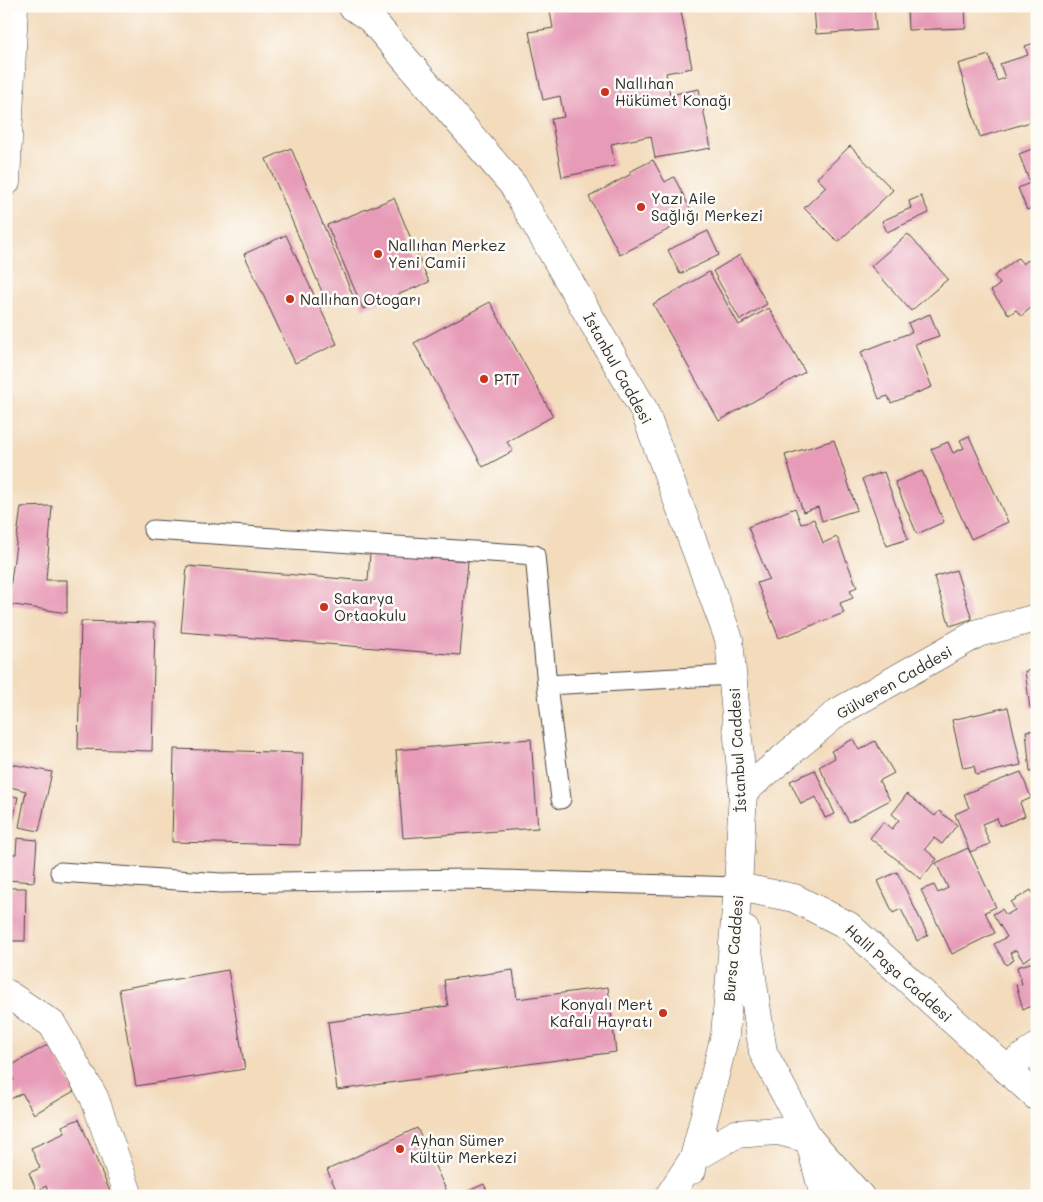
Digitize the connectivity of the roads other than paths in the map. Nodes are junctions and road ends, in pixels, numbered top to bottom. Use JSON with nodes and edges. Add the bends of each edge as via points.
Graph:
{"nodes":[{"id":1,"x":14,"y":6,"type":"edge"},
{"id":2,"x":352,"y":6,"type":"edge"},
{"id":3,"x":6,"y":182,"type":"edge"},
{"id":4,"x":153,"y":530,"type":"dead end"},
{"id":5,"x":1037,"y":618,"type":"edge"},
{"id":6,"x":732,"y":675,"type":"junction"},
{"id":7,"x":547,"y":684,"type":"junction"},
{"id":8,"x":742,"y":792,"type":"junction"},
{"id":9,"x":561,"y":799,"type":"dead end"},
{"id":10,"x":60,"y":872,"type":"dead end"},
{"id":11,"x":738,"y":887,"type":"junction"},
{"id":12,"x":6,"y":993,"type":"edge"},
{"id":13,"x":1037,"y":1047,"type":"edge"},
{"id":14,"x":1006,"y":1069,"type":"junction"},
{"id":15,"x":1037,"y":1098,"type":"edge"},
{"id":16,"x":809,"y":1140,"type":"junction"},
{"id":17,"x":694,"y":1158,"type":"junction"},
{"id":18,"x":129,"y":1196,"type":"edge"},
{"id":19,"x":669,"y":1196,"type":"edge"},
{"id":20,"x":688,"y":1196,"type":"edge"},
{"id":21,"x":824,"y":1196,"type":"edge"},
{"id":22,"x":860,"y":1196,"type":"edge"}],
"edges":[{"from":1,"to":3,"type":"street"},
{"from":2,"to":6,"type":"street","name":"İstanbul Caddesi","via":[[371,20],[513,185],[644,410],[729,639]]},
{"from":4,"to":7,"type":"lane","via":[[535,554]]},
{"from":5,"to":8,"type":"street","name":"Gülveren Caddesi","via":[[978,633],[838,712]]},
{"from":6,"to":7,"type":"lane"},
{"from":6,"to":8,"type":"street","name":"İstanbul Caddesi"},
{"from":7,"to":9,"type":"lane"},
{"from":8,"to":11,"type":"street","name":"İstanbul Caddesi"},
{"from":10,"to":11,"type":"lane","via":[[221,883],[466,880]]},
{"from":11,"to":14,"type":"street","name":"Halil Paşa Caddesi","via":[[794,898],[850,926]]},
{"from":11,"to":16,"type":"street","name":"Bursa Caddesi","via":[[763,1052]]},
{"from":11,"to":17,"type":"street","name":"Bursa Caddesi","via":[[725,1035]]},
{"from":12,"to":18,"type":"street","via":[[52,1024],[94,1097]]},
{"from":13,"to":14,"type":"street"},
{"from":14,"to":15,"type":"street","name":"Halil Paşa Caddesi"},
{"from":16,"to":17,"type":"street","via":[[778,1131],[736,1134]]},
{"from":16,"to":21,"type":"street","name":"Bursa Caddesi"},
{"from":16,"to":22,"type":"street"},
{"from":17,"to":19,"type":"street","name":"Bursa Caddesi"},
{"from":17,"to":20,"type":"street"}]}
